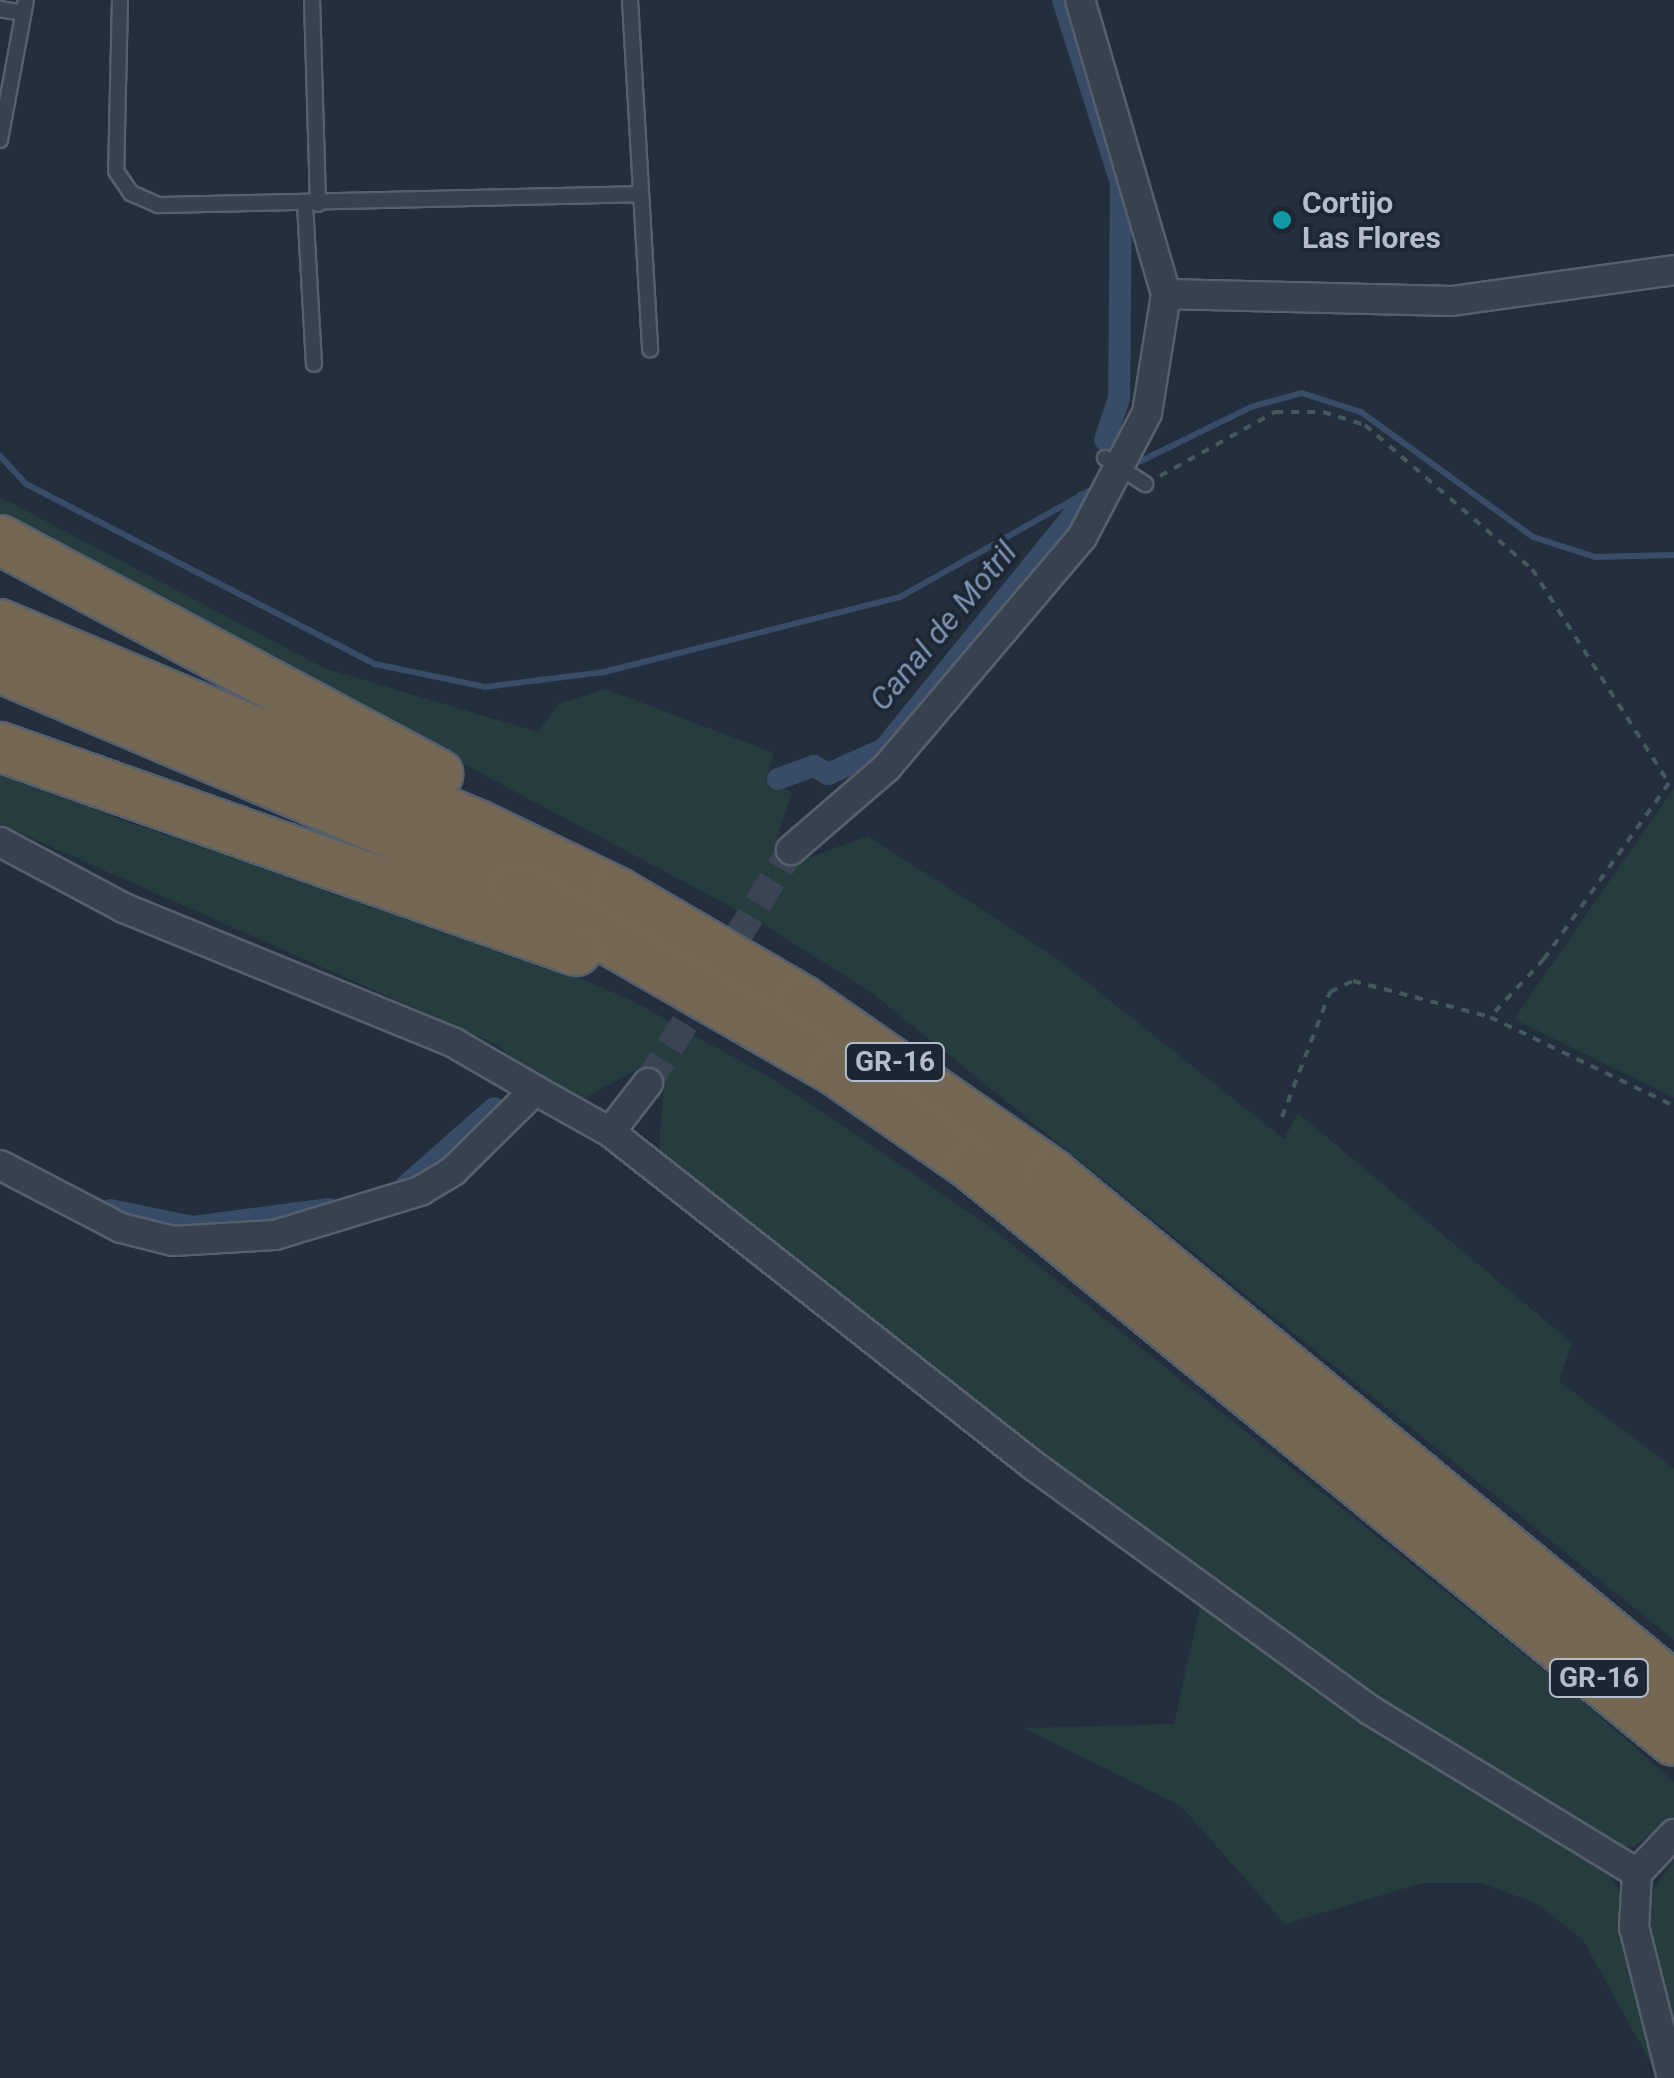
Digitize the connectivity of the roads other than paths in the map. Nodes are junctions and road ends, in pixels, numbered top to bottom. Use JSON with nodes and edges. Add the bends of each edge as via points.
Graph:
{"nodes":[{"id":1,"x":120,"y":0,"type":"edge"},
{"id":2,"x":312,"y":0,"type":"edge"},
{"id":3,"x":630,"y":0,"type":"edge"},
{"id":4,"x":1080,"y":0,"type":"edge"},
{"id":5,"x":24,"y":7,"type":"edge"},
{"id":6,"x":0,"y":9,"type":"edge"},
{"id":7,"x":0,"y":140,"type":"edge"},
{"id":8,"x":641,"y":194,"type":"junction"},
{"id":9,"x":312,"y":204,"type":"junction"},
{"id":10,"x":1674,"y":270,"type":"edge"},
{"id":11,"x":1166,"y":294,"type":"junction"},
{"id":12,"x":650,"y":349,"type":"dead end"},
{"id":13,"x":314,"y":364,"type":"dead end"},
{"id":14,"x":1113,"y":463,"type":"junction"},
{"id":15,"x":1145,"y":484,"type":"road end"},
{"id":16,"x":0,"y":540,"type":"edge"},
{"id":17,"x":0,"y":624,"type":"edge"},
{"id":18,"x":0,"y":668,"type":"edge"},
{"id":19,"x":0,"y":747,"type":"edge"},
{"id":20,"x":0,"y":842,"type":"edge"},
{"id":21,"x":792,"y":850,"type":"tunnel mouth"},
{"id":22,"x":684,"y":930,"type":"junction"},
{"id":23,"x":836,"y":1072,"type":"junction"},
{"id":24,"x":648,"y":1082,"type":"tunnel mouth"},
{"id":25,"x":535,"y":1090,"type":"junction"},
{"id":26,"x":610,"y":1132,"type":"junction"},
{"id":27,"x":0,"y":1165,"type":"edge"},
{"id":28,"x":1674,"y":1688,"type":"edge"},
{"id":29,"x":1674,"y":1741,"type":"edge"},
{"id":30,"x":1674,"y":1834,"type":"edge"},
{"id":31,"x":1637,"y":1873,"type":"junction"},
{"id":32,"x":1672,"y":2078,"type":"edge"}],
"edges":[{"from":1,"to":9,"type":"lane","via":[[112,122],[116,170],[131,194],[172,206]]},
{"from":2,"to":9,"type":"lane"},
{"from":3,"to":8,"type":"lane"},
{"from":4,"to":11,"type":"street"},
{"from":5,"to":6,"type":"lane"},
{"from":5,"to":7,"type":"lane"},
{"from":8,"to":9,"type":"lane"},
{"from":8,"to":12,"type":"lane"},
{"from":9,"to":13,"type":"lane"},
{"from":10,"to":11,"type":"street","via":[[1452,301]]},
{"from":11,"to":14,"type":"street","via":[[1163,354]]},
{"from":14,"to":15,"type":"lane"},
{"from":14,"to":21,"type":"street","via":[[1082,537],[993,645],[887,767]]},
{"from":16,"to":22,"type":"highway","via":[[631,880]]},
{"from":17,"to":22,"type":"highway","number":"GR-16","via":[[333,758]]},
{"from":18,"to":23,"type":"highway","number":"GR-16","via":[[518,888]]},
{"from":19,"to":23,"type":"highway","via":[[220,831],[520,926],[778,1055]]},
{"from":20,"to":25,"type":"street","via":[[124,908],[454,1043]]},
{"from":22,"to":28,"type":"highway","number":"GR-16","via":[[941,1092],[1052,1174]]},
{"from":23,"to":29,"type":"highway","number":"GR-16","via":[[972,1166]]},
{"from":24,"to":26,"type":"street"},
{"from":25,"to":26,"type":"street"},
{"from":25,"to":27,"type":"street","via":[[454,1172],[420,1191],[275,1235],[173,1241],[138,1232]]},
{"from":26,"to":31,"type":"street","via":[[1034,1466],[1370,1710]]},
{"from":30,"to":31,"type":"street"},
{"from":31,"to":32,"type":"street","via":[[1640,1968]]}]}
